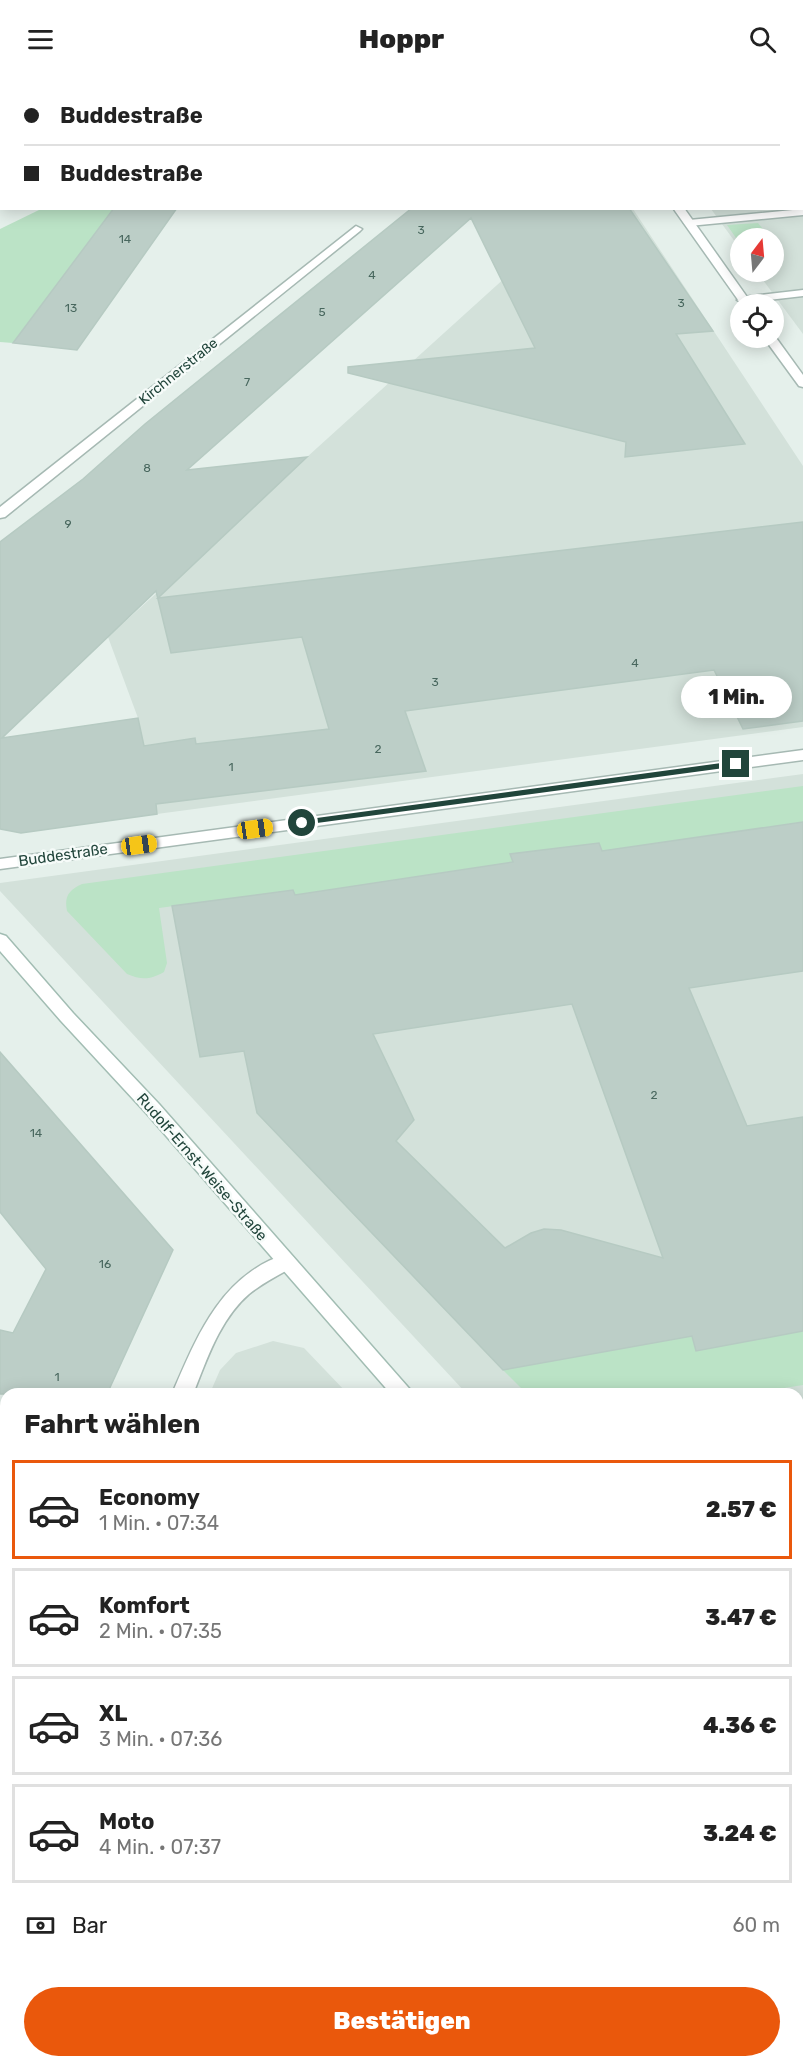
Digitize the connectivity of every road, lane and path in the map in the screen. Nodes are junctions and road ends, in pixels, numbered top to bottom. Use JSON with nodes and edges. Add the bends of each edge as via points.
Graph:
{"nodes":[{"id":1,"x":679,"y":210,"type":"edge"},
{"id":2,"x":803,"y":212,"type":"edge"},
{"id":3,"x":688,"y":223,"type":"junction"},
{"id":4,"x":357,"y":229,"type":"dead end"},
{"id":5,"x":803,"y":293,"type":"edge"},
{"id":6,"x":739,"y":294,"type":"edge"},
{"id":7,"x":784,"y":296,"type":"edge"},
{"id":8,"x":777,"y":348,"type":"edge"},
{"id":9,"x":803,"y":383,"type":"edge"},
{"id":10,"x":0,"y":514,"type":"edge"},
{"id":11,"x":803,"y":755,"type":"edge"},
{"id":12,"x":0,"y":864,"type":"edge"},
{"id":13,"x":0,"y":940,"type":"edge"},
{"id":14,"x":286,"y":1262,"type":"junction"},
{"id":15,"x":185,"y":1388,"type":"edge"},
{"id":16,"x":399,"y":1388,"type":"edge"}],
"edges":[{"from":1,"to":3,"type":"street"},
{"from":2,"to":3,"type":"street"},
{"from":3,"to":6,"type":"street"},
{"from":4,"to":10,"type":"street","name":"Kirchnerstraße"},
{"from":5,"to":7,"type":"street"},
{"from":8,"to":9,"type":"street"},
{"from":11,"to":12,"type":"street","name":"Buddestraße"},
{"from":13,"to":14,"type":"street","name":"Rudolf-Ernst-Weise-Straße"},
{"from":14,"to":15,"type":"street","via":[[252,1280],[234,1297],[207,1340]]},
{"from":14,"to":16,"type":"street","name":"Rudolf-Ernst-Weise-Straße"}]}
